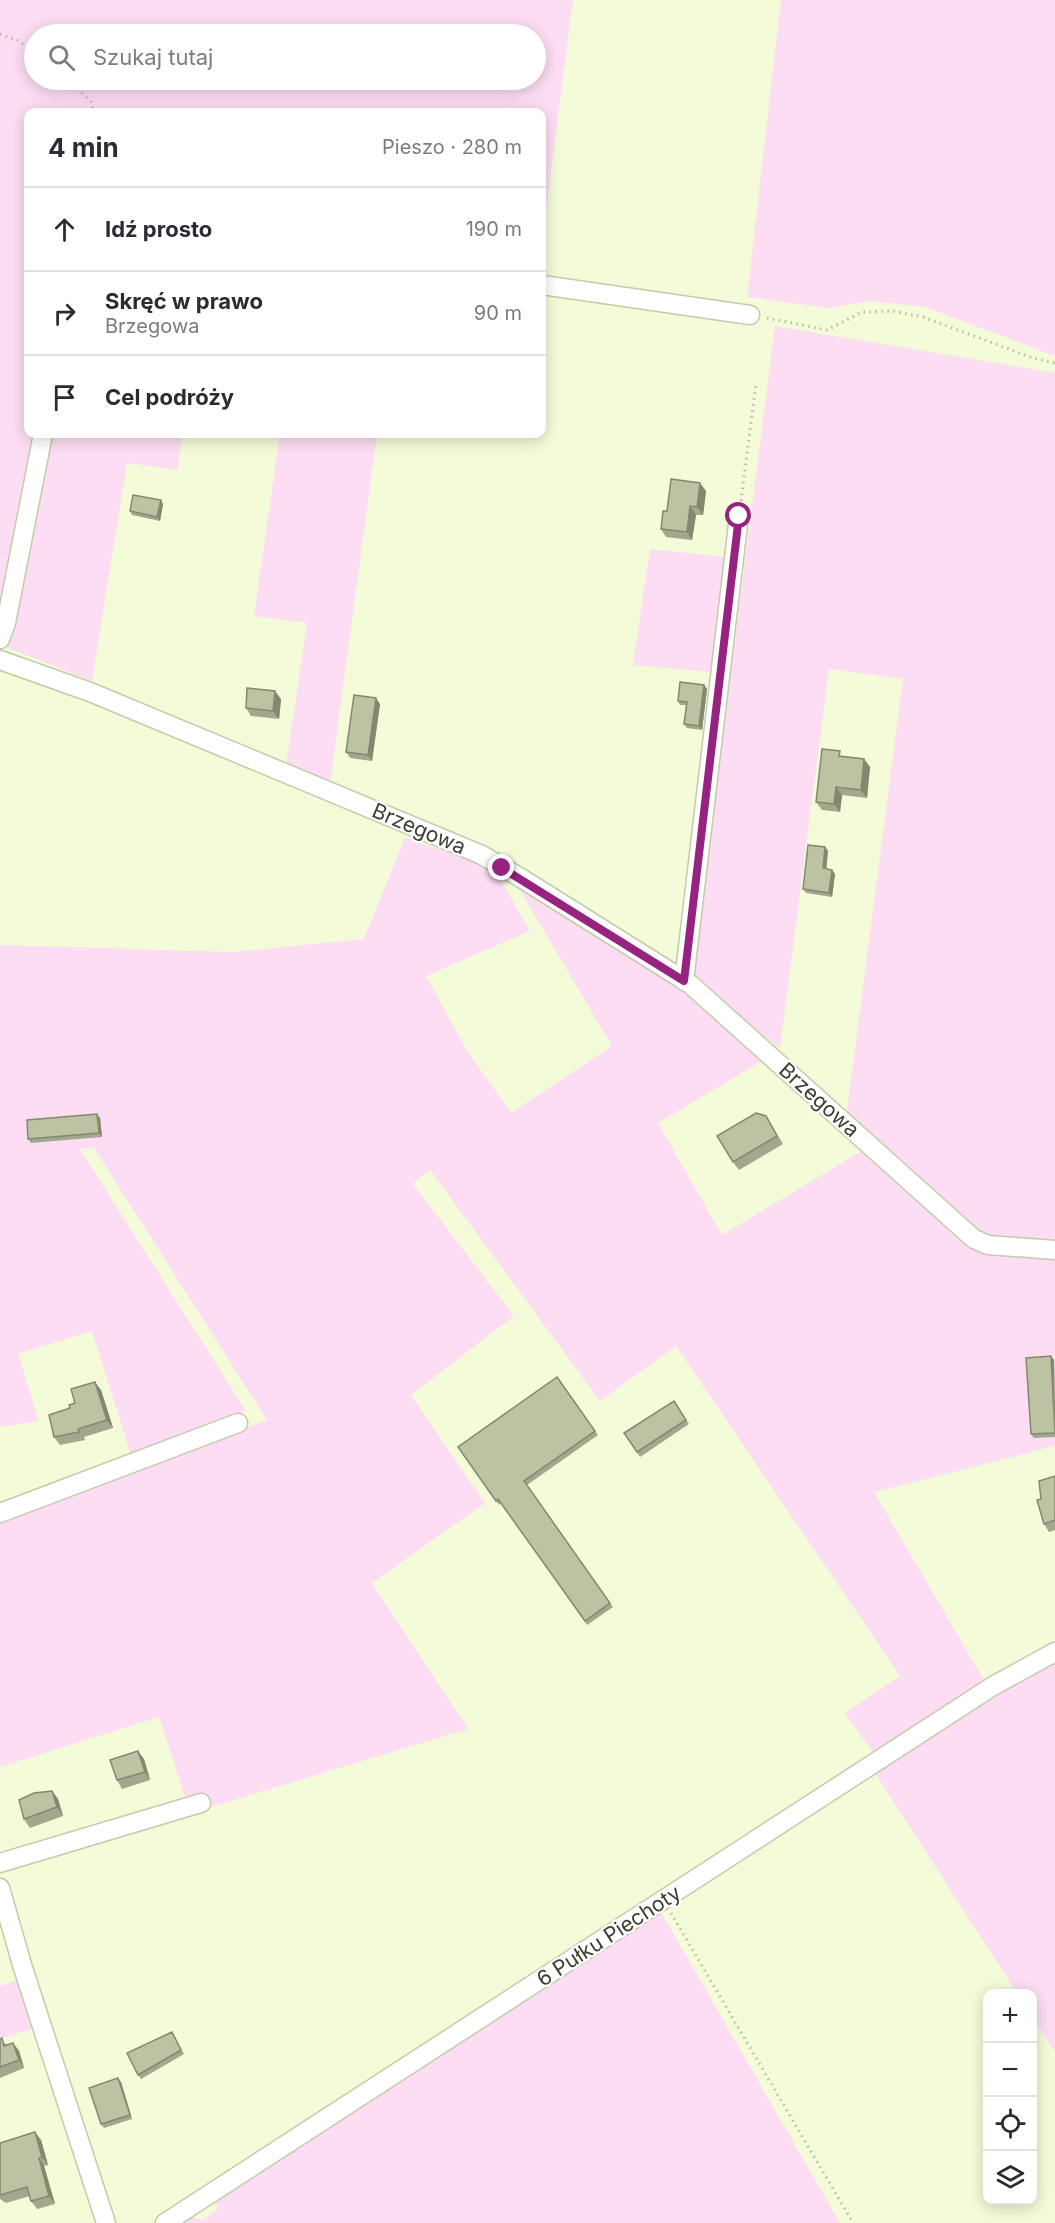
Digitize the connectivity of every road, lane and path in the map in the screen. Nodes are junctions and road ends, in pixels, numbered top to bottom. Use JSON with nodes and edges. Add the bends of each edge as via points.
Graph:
{"nodes":[{"id":1,"x":0,"y":34,"type":"edge"},
{"id":2,"x":24,"y":45,"type":"edge"},
{"id":3,"x":79,"y":90,"type":"edge"},
{"id":4,"x":93,"y":108,"type":"edge"},
{"id":5,"x":546,"y":286,"type":"edge"},
{"id":6,"x":750,"y":315,"type":"joint"},
{"id":7,"x":1055,"y":363,"type":"edge"},
{"id":8,"x":756,"y":383,"type":"dead end"},
{"id":9,"x":42,"y":438,"type":"edge"},
{"id":10,"x":739,"y":516,"type":"joint"},
{"id":11,"x":0,"y":639,"type":"edge"},
{"id":12,"x":0,"y":660,"type":"edge"},
{"id":13,"x":684,"y":981,"type":"junction"},
{"id":14,"x":1055,"y":1250,"type":"edge"},
{"id":15,"x":238,"y":1423,"type":"dead end"},
{"id":16,"x":0,"y":1513,"type":"edge"},
{"id":17,"x":1055,"y":1652,"type":"edge"},
{"id":18,"x":201,"y":1803,"type":"dead end"},
{"id":19,"x":0,"y":1863,"type":"edge"},
{"id":20,"x":0,"y":1888,"type":"edge"},
{"id":21,"x":664,"y":1901,"type":"junction"},
{"id":22,"x":106,"y":2223,"type":"edge"},
{"id":23,"x":165,"y":2223,"type":"edge"},
{"id":24,"x":853,"y":2223,"type":"edge"}],
"edges":[{"from":1,"to":2,"type":"path"},
{"from":3,"to":4,"type":"path"},
{"from":5,"to":6,"type":"street"},
{"from":6,"to":7,"type":"path","via":[[827,330],[862,312],[893,311],[923,317]]},
{"from":8,"to":10,"type":"path"},
{"from":9,"to":11,"type":"street"},
{"from":10,"to":13,"type":"street"},
{"from":12,"to":13,"type":"street","name":"Brzegowa","via":[[90,692],[482,855]]},
{"from":13,"to":14,"type":"street","name":"Brzegowa","via":[[974,1239],[988,1245]]},
{"from":15,"to":16,"type":"street"},
{"from":17,"to":21,"type":"street","name":"6 Pułku Piechoty","via":[[993,1686]]},
{"from":18,"to":19,"type":"street"},
{"from":20,"to":22,"type":"street"},
{"from":21,"to":23,"type":"street","name":"6 Pułku Piechoty"},
{"from":21,"to":24,"type":"path"}]}
